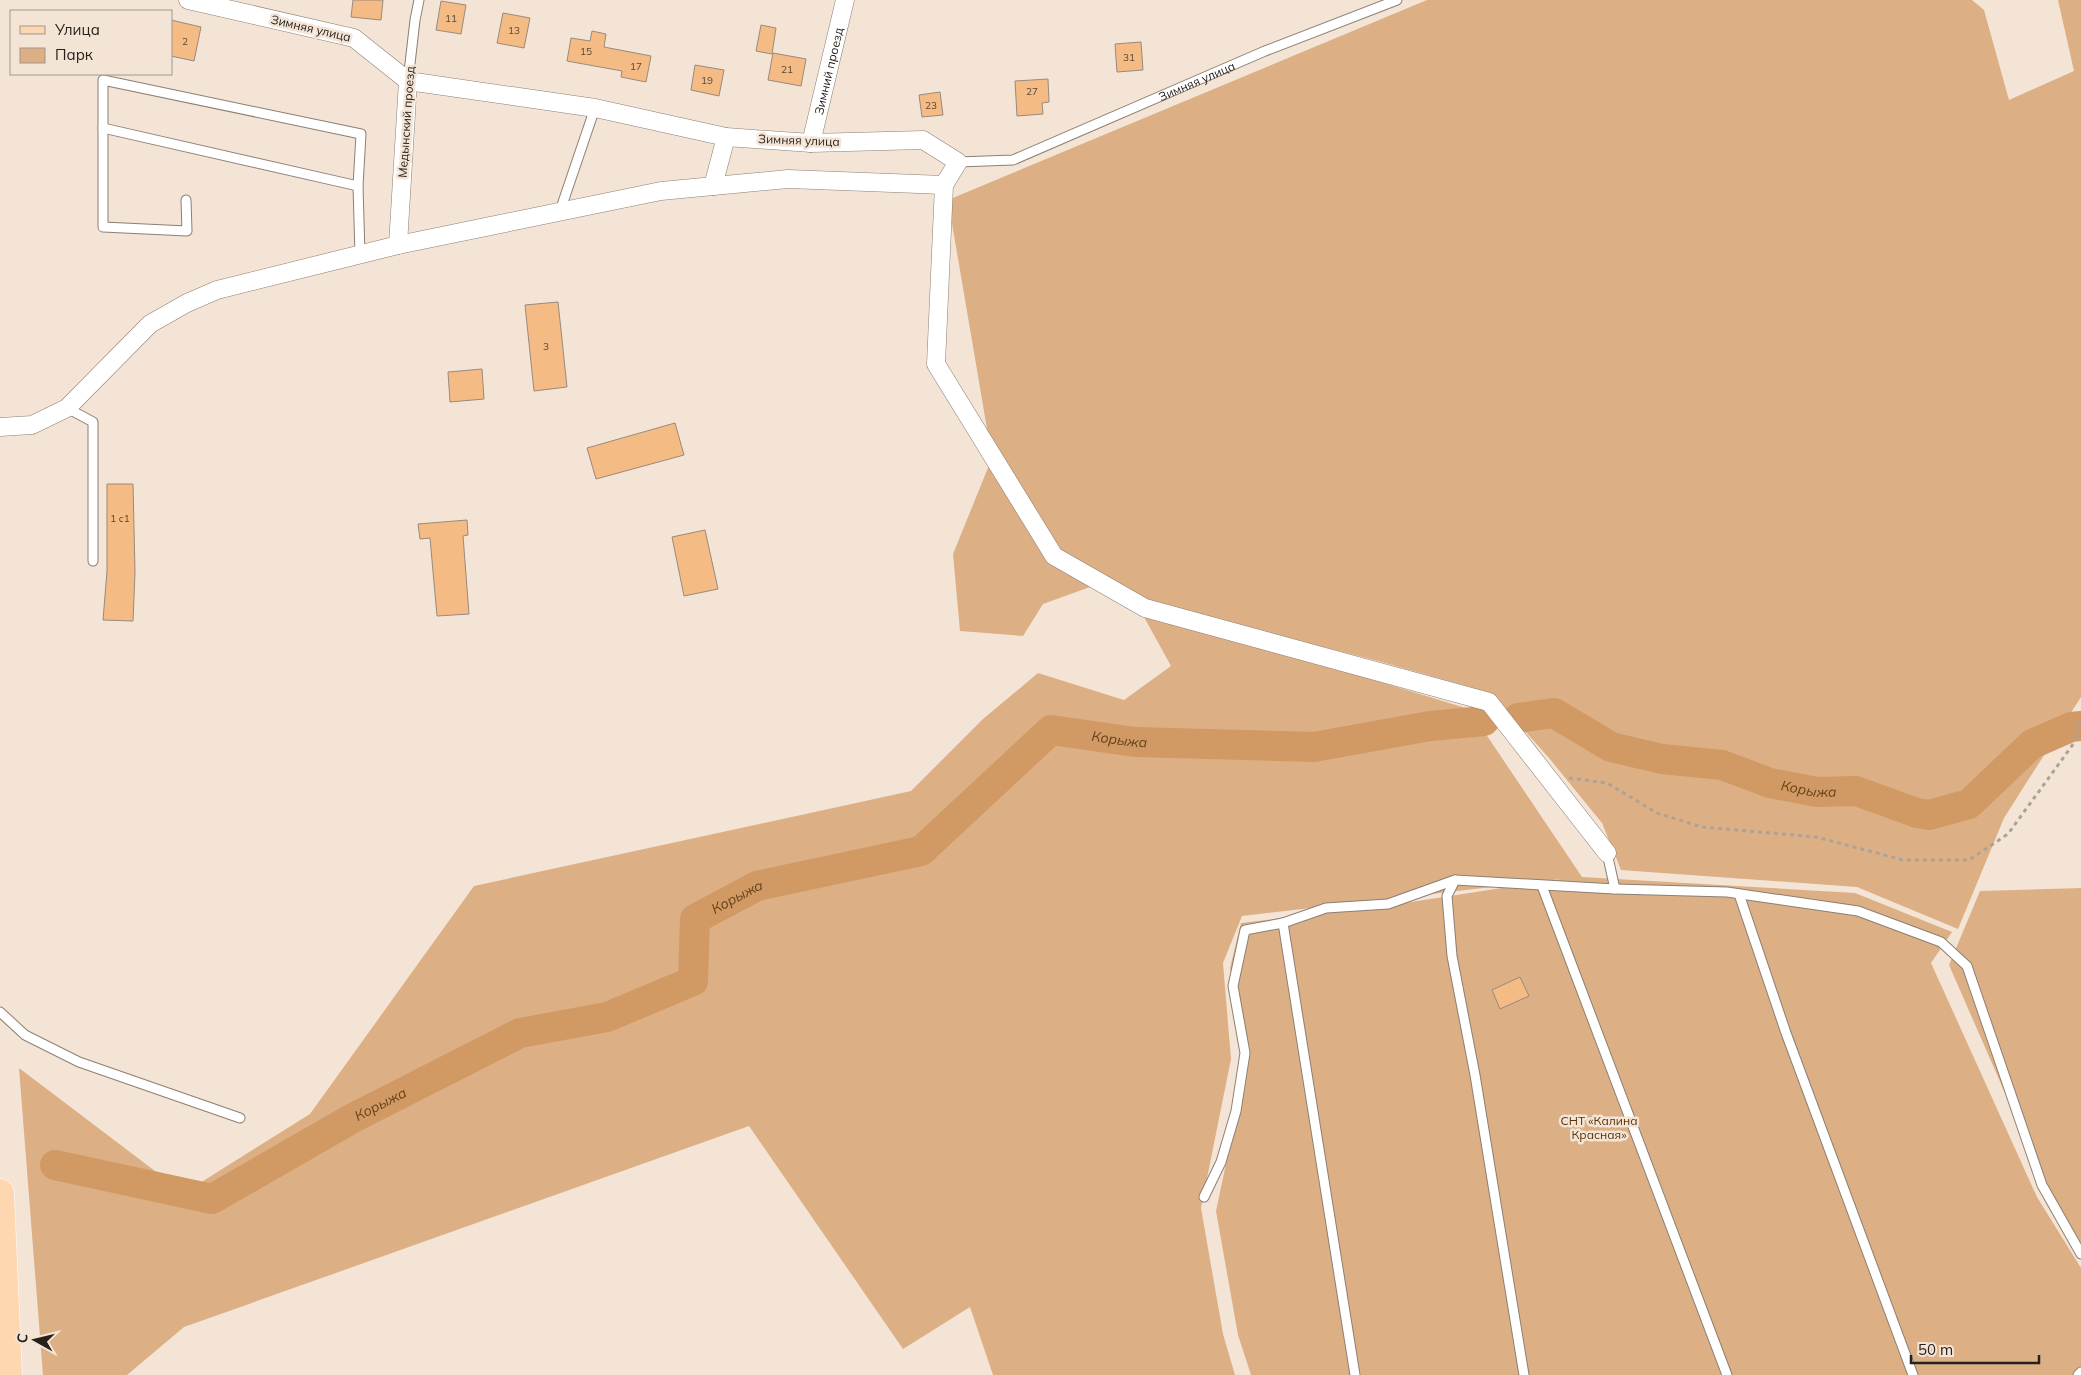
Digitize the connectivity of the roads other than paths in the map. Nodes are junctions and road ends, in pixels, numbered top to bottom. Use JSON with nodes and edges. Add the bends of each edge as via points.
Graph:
{"nodes":[{"id":1,"x":188,"y":0,"type":"edge"},
{"id":2,"x":419,"y":0,"type":"edge"},
{"id":3,"x":845,"y":0,"type":"edge"},
{"id":4,"x":1396,"y":0,"type":"edge"},
{"id":5,"x":408,"y":81,"type":"junction"},
{"id":6,"x":595,"y":108,"type":"junction"},
{"id":7,"x":103,"y":128,"type":"junction"},
{"id":8,"x":726,"y":137,"type":"junction"},
{"id":9,"x":811,"y":143,"type":"junction"},
{"id":10,"x":958,"y":162,"type":"junction"},
{"id":11,"x":944,"y":185,"type":"junction"},
{"id":12,"x":358,"y":186,"type":"junction"},
{"id":13,"x":714,"y":186,"type":"junction"},
{"id":14,"x":186,"y":200,"type":"dead end"},
{"id":15,"x":560,"y":211,"type":"junction"},
{"id":16,"x":398,"y":246,"type":"junction"},
{"id":17,"x":360,"y":255,"type":"junction"},
{"id":18,"x":68,"y":408,"type":"junction"},
{"id":19,"x":0,"y":427,"type":"edge"},
{"id":20,"x":93,"y":561,"type":"dead end"},
{"id":21,"x":1607,"y":853,"type":"joint"},
{"id":22,"x":1455,"y":880,"type":"junction"},
{"id":23,"x":1542,"y":886,"type":"junction"},
{"id":24,"x":1615,"y":889,"type":"junction"},
{"id":25,"x":1739,"y":894,"type":"junction"},
{"id":26,"x":1282,"y":923,"type":"junction"},
{"id":27,"x":0,"y":1012,"type":"edge"},
{"id":28,"x":240,"y":1118,"type":"dead end"},
{"id":29,"x":0,"y":1193,"type":"edge"},
{"id":30,"x":1204,"y":1197,"type":"dead end"},
{"id":31,"x":2081,"y":1254,"type":"edge"},
{"id":32,"x":2081,"y":1372,"type":"edge"},
{"id":33,"x":8,"y":1375,"type":"edge"},
{"id":34,"x":1355,"y":1375,"type":"edge"},
{"id":35,"x":1524,"y":1375,"type":"edge"},
{"id":36,"x":1727,"y":1375,"type":"edge"},
{"id":37,"x":1913,"y":1375,"type":"edge"},
{"id":38,"x":2078,"y":1375,"type":"edge"}],
"edges":[{"from":1,"to":5,"type":"street","name":"Зимняя улица","via":[[354,38]]},
{"from":2,"to":5,"type":"lane","name":"Медынский проезд"},
{"from":3,"to":9,"type":"street","name":"Зимний проезд"},
{"from":4,"to":10,"type":"lane","name":"Зимняя улица","via":[[1265,51],[1013,160]]},
{"from":5,"to":6,"type":"street","name":"Зимняя улица"},
{"from":5,"to":16,"type":"street","name":"Медынский проезд"},
{"from":6,"to":8,"type":"street","name":"Зимняя улица"},
{"from":6,"to":15,"type":"lane"},
{"from":7,"to":12,"type":"lane"},
{"from":7,"to":12,"type":"lane","via":[[103,80],[361,134]]},
{"from":7,"to":14,"type":"lane","via":[[103,227],[187,231]]},
{"from":8,"to":9,"type":"street","name":"Зимняя улица"},
{"from":8,"to":13,"type":"street"},
{"from":9,"to":10,"type":"street","name":"Зимняя улица","via":[[923,140]]},
{"from":10,"to":11,"type":"street"},
{"from":11,"to":13,"type":"street","via":[[788,179]]},
{"from":11,"to":21,"type":"street","via":[[936,364],[1054,556],[1145,608],[1489,702]]},
{"from":12,"to":17,"type":"lane"},
{"from":13,"to":15,"type":"street","via":[[661,191]]},
{"from":15,"to":16,"type":"street"},
{"from":16,"to":17,"type":"street"},
{"from":17,"to":18,"type":"street","via":[[217,290],[188,303],[150,324]]},
{"from":18,"to":19,"type":"street","via":[[32,425]]},
{"from":18,"to":20,"type":"lane","via":[[93,422]]},
{"from":21,"to":24,"type":"lane"},
{"from":22,"to":23,"type":"lane"},
{"from":22,"to":26,"type":"lane","via":[[1388,904],[1326,908]]},
{"from":22,"to":35,"type":"lane","via":[[1447,896],[1452,956],[1475,1075]]},
{"from":23,"to":24,"type":"lane"},
{"from":23,"to":36,"type":"lane"},
{"from":24,"to":25,"type":"lane"},
{"from":25,"to":31,"type":"lane","via":[[1858,911],[1941,942],[1967,966],[2042,1185]]},
{"from":25,"to":37,"type":"lane","via":[[1786,1033]]},
{"from":26,"to":30,"type":"lane","via":[[1245,930],[1232,986],[1244,1053],[1236,1110],[1222,1162]]},
{"from":26,"to":34,"type":"lane"},
{"from":27,"to":28,"type":"lane","via":[[24,1035],[79,1062]]},
{"from":29,"to":33,"type":"main road"},
{"from":32,"to":38,"type":"lane"}]}
